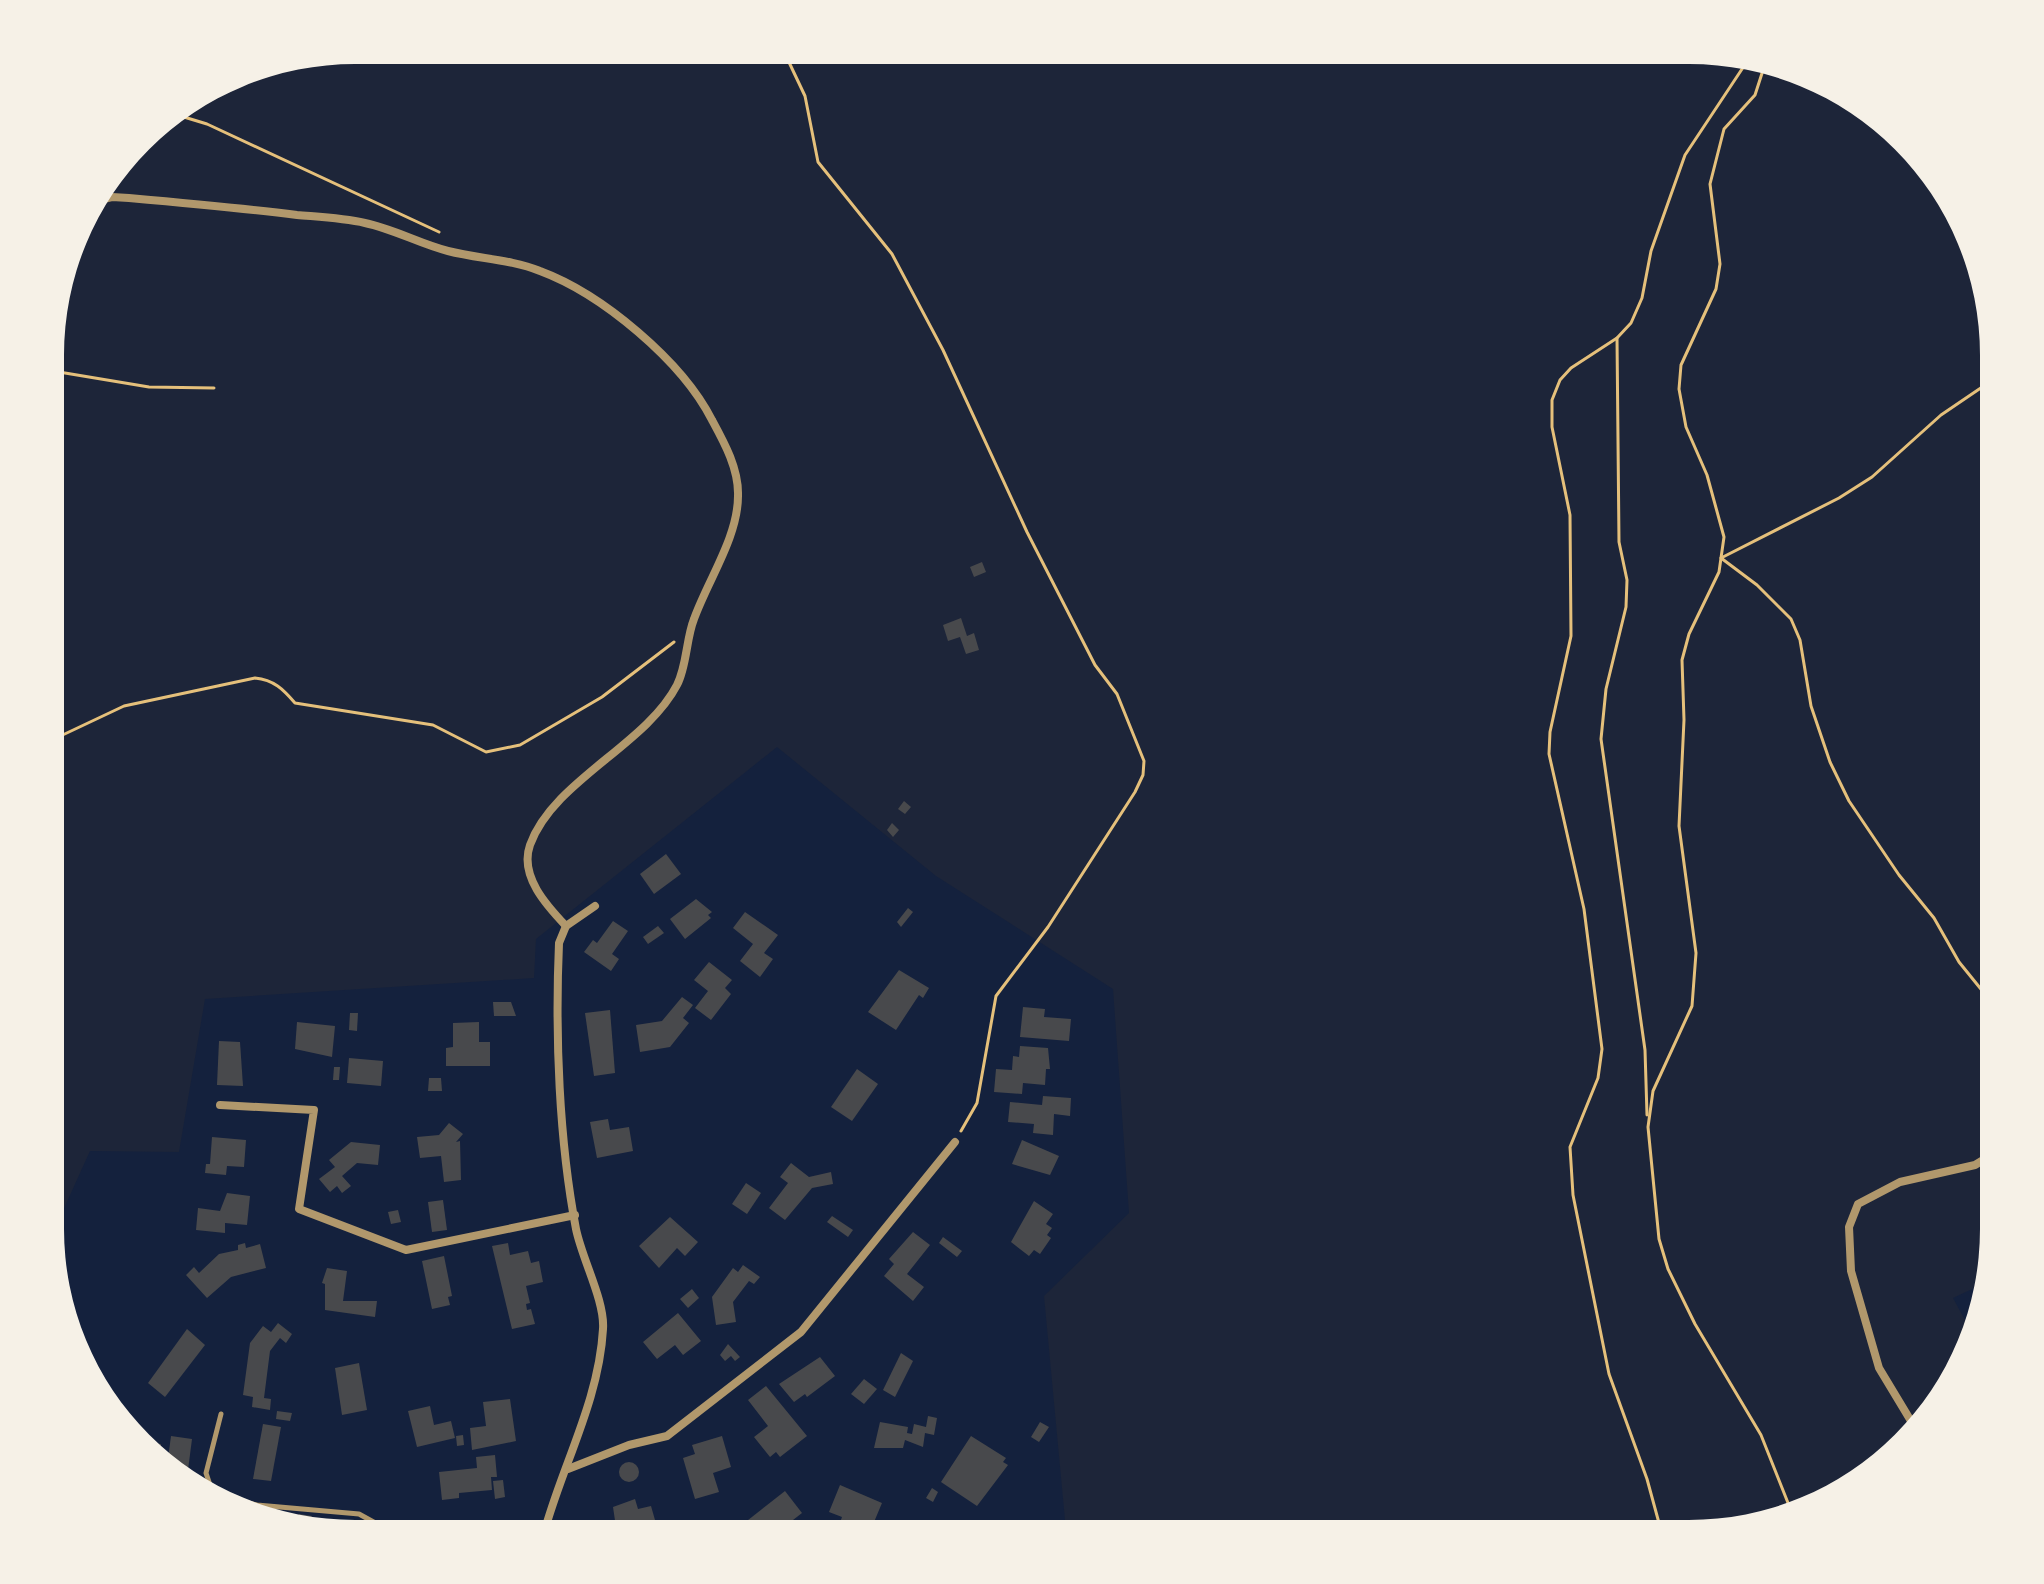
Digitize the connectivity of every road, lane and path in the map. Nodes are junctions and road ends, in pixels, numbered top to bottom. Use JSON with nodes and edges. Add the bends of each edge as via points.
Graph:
{"nodes":[{"id":1,"x":790,"y":64,"type":"edge"},
{"id":2,"x":1742,"y":69,"type":"edge"},
{"id":3,"x":1762,"y":74,"type":"edge"},
{"id":4,"x":186,"y":118,"type":"edge"},
{"id":5,"x":110,"y":199,"type":"edge"},
{"id":6,"x":450,"y":238,"type":"dead end"},
{"id":7,"x":1617,"y":338,"type":"junction"},
{"id":8,"x":64,"y":373,"type":"edge"},
{"id":9,"x":214,"y":388,"type":"dead end"},
{"id":10,"x":1980,"y":389,"type":"edge"},
{"id":11,"x":1721,"y":558,"type":"junction"},
{"id":12,"x":690,"y":631,"type":"junction"},
{"id":13,"x":64,"y":734,"type":"edge"},
{"id":14,"x":595,"y":906,"type":"dead end"},
{"id":15,"x":566,"y":926,"type":"junction"},
{"id":16,"x":1980,"y":988,"type":"edge"},
{"id":17,"x":220,"y":1105,"type":"dead end"},
{"id":18,"x":1648,"y":1127,"type":"junction"},
{"id":19,"x":955,"y":1142,"type":"joint"},
{"id":20,"x":1980,"y":1162,"type":"edge"},
{"id":21,"x":575,"y":1215,"type":"junction"},
{"id":22,"x":221,"y":1414,"type":"dead end"},
{"id":23,"x":1910,"y":1419,"type":"edge"},
{"id":24,"x":568,"y":1469,"type":"junction"},
{"id":25,"x":208,"y":1480,"type":"edge"},
{"id":26,"x":1788,"y":1503,"type":"edge"},
{"id":27,"x":264,"y":1506,"type":"edge"},
{"id":28,"x":370,"y":1520,"type":"edge"},
{"id":29,"x":549,"y":1520,"type":"edge"},
{"id":30,"x":1658,"y":1520,"type":"edge"}],
"edges":[{"from":1,"to":19,"type":"path","via":[[805,96],[818,162],[899,268],[1047,572],[1095,665],[1117,694],[1144,761],[1135,792],[1048,927],[996,996],[977,1103]]},
{"from":2,"to":7,"type":"path","via":[[1685,155],[1651,251],[1642,298]]},
{"from":3,"to":11,"type":"path","via":[[1755,95],[1724,129],[1710,184],[1720,264],[1716,289],[1681,365],[1686,427],[1707,475],[1724,537]]},
{"from":4,"to":6,"type":"path"},
{"from":5,"to":12,"type":"street","via":[[363,222],[444,250],[541,271],[605,309],[689,381],[734,472],[739,491],[734,523]]},
{"from":7,"to":18,"type":"path","via":[[1619,542],[1626,607],[1606,689],[1601,739],[1645,1050]]},
{"from":7,"to":30,"type":"path","via":[[1571,368],[1552,400],[1552,427],[1570,515],[1571,636],[1549,754],[1584,909],[1602,1049],[1598,1078],[1570,1147],[1573,1195],[1609,1374]]},
{"from":8,"to":9,"type":"path","via":[[149,387]]},
{"from":10,"to":11,"type":"path","via":[[1861,484]]},
{"from":11,"to":16,"type":"path","via":[[1791,619],[1800,640],[1811,706],[1849,801]]},
{"from":11,"to":18,"type":"path","via":[[1682,660],[1679,826],[1696,953],[1692,1006],[1653,1091]]},
{"from":12,"to":13,"type":"path","via":[[602,697],[520,745],[486,752],[433,725],[295,703],[269,679],[255,678],[124,706]]},
{"from":12,"to":15,"type":"street","via":[[679,682],[670,698],[535,832],[528,849],[534,884]]},
{"from":14,"to":15,"type":"street"},
{"from":15,"to":21,"type":"street","via":[[559,943],[558,1065]]},
{"from":17,"to":21,"type":"street","via":[[314,1110],[299,1209],[406,1250]]},
{"from":18,"to":26,"type":"path","via":[[1659,1239],[1668,1269],[1761,1435]]},
{"from":19,"to":24,"type":"street","via":[[801,1332],[667,1436]]},
{"from":20,"to":23,"type":"street","via":[[1900,1182],[1858,1204],[1849,1227],[1851,1271],[1879,1368]]},
{"from":21,"to":24,"type":"street","via":[[604,1325]]},
{"from":22,"to":25,"type":"lane"},
{"from":24,"to":29,"type":"street"},
{"from":27,"to":28,"type":"lane","via":[[359,1514]]}]}
